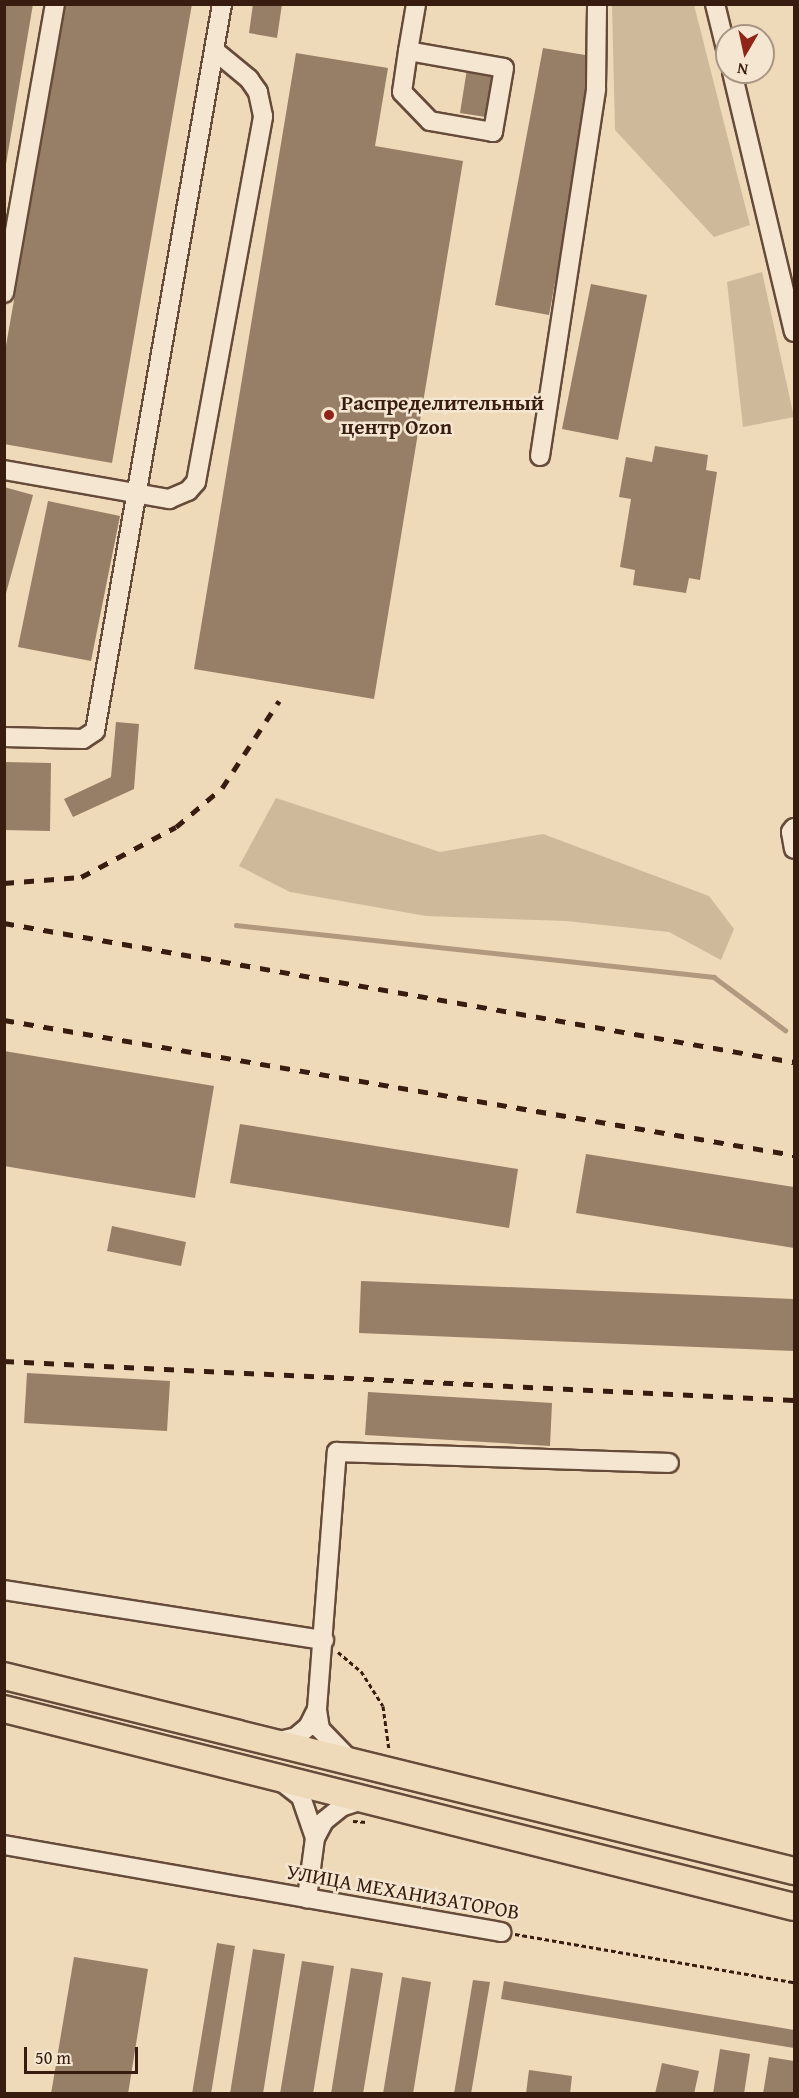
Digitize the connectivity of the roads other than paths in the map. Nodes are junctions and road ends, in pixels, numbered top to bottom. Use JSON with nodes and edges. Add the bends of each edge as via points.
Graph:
{"nodes":[{"id":1,"x":55,"y":4,"type":"edge"},
{"id":2,"x":222,"y":4,"type":"edge"},
{"id":3,"x":416,"y":4,"type":"edge"},
{"id":4,"x":597,"y":4,"type":"edge"},
{"id":5,"x":715,"y":4,"type":"edge"},
{"id":6,"x":720,"y":24,"type":"edge"},
{"id":7,"x":214,"y":50,"type":"junction"},
{"id":8,"x":408,"y":51,"type":"junction"},
{"id":9,"x":735,"y":84,"type":"edge"},
{"id":10,"x":4,"y":293,"type":"edge"},
{"id":11,"x":795,"y":332,"type":"edge"},
{"id":12,"x":540,"y":456,"type":"dead end"},
{"id":13,"x":4,"y":470,"type":"edge"},
{"id":14,"x":136,"y":493,"type":"junction"},
{"id":15,"x":4,"y":737,"type":"edge"},
{"id":16,"x":795,"y":828,"type":"edge"},
{"id":17,"x":795,"y":849,"type":"edge"},
{"id":18,"x":669,"y":1463,"type":"dead end"},
{"id":19,"x":4,"y":1590,"type":"edge"},
{"id":20,"x":324,"y":1640,"type":"junction"},
{"id":21,"x":4,"y":1676,"type":"edge"},
{"id":22,"x":4,"y":1709,"type":"edge"},
{"id":23,"x":316,"y":1709,"type":"junction"},
{"id":24,"x":274,"y":1742,"type":"junction"},
{"id":25,"x":352,"y":1761,"type":"junction"},
{"id":26,"x":275,"y":1777,"type":"junction"},
{"id":27,"x":365,"y":1799,"type":"junction"},
{"id":28,"x":315,"y":1838,"type":"junction"},
{"id":29,"x":4,"y":1845,"type":"edge"},
{"id":30,"x":795,"y":1871,"type":"edge"},
{"id":31,"x":307,"y":1898,"type":"junction"},
{"id":32,"x":795,"y":1907,"type":"edge"},
{"id":33,"x":501,"y":1932,"type":"road end"}],
"edges":[{"from":1,"to":10,"type":"street"},
{"from":2,"to":7,"type":"street"},
{"from":3,"to":8,"type":"street"},
{"from":4,"to":12,"type":"street","via":[[596,88]]},
{"from":5,"to":6,"type":"street"},
{"from":7,"to":14,"type":"street"},
{"from":7,"to":14,"type":"street","via":[[249,79],[258,92],[263,116],[257,153],[201,470],[196,482],[180,496],[169,499]]},
{"from":8,"to":8,"type":"street","via":[[504,68],[493,132],[430,121],[402,92]]},
{"from":9,"to":11,"type":"street"},
{"from":13,"to":14,"type":"street"},
{"from":14,"to":15,"type":"street","via":[[95,730],[83,739]]},
{"from":16,"to":17,"type":"street","via":[[791,832]]},
{"from":18,"to":20,"type":"street","via":[[337,1452]]},
{"from":19,"to":20,"type":"street"},
{"from":20,"to":23,"type":"street"},
{"from":21,"to":24,"type":"highway"},
{"from":22,"to":26,"type":"highway"},
{"from":23,"to":24,"type":"street","via":[[308,1727],[296,1737]]},
{"from":23,"to":25,"type":"street","via":[[320,1730],[333,1747]]},
{"from":24,"to":25,"type":"highway"},
{"from":25,"to":30,"type":"highway"},
{"from":26,"to":27,"type":"highway"},
{"from":26,"to":28,"type":"street","via":[[301,1797]]},
{"from":27,"to":28,"type":"street","via":[[340,1807],[324,1821]]},
{"from":27,"to":32,"type":"highway"},
{"from":28,"to":31,"type":"street"},
{"from":29,"to":31,"type":"street","name":"УЛИЦА МЕХАНИЗАТОРОВ"},
{"from":31,"to":33,"type":"street","name":"УЛИЦА МЕХАНИЗАТОРОВ"}]}
